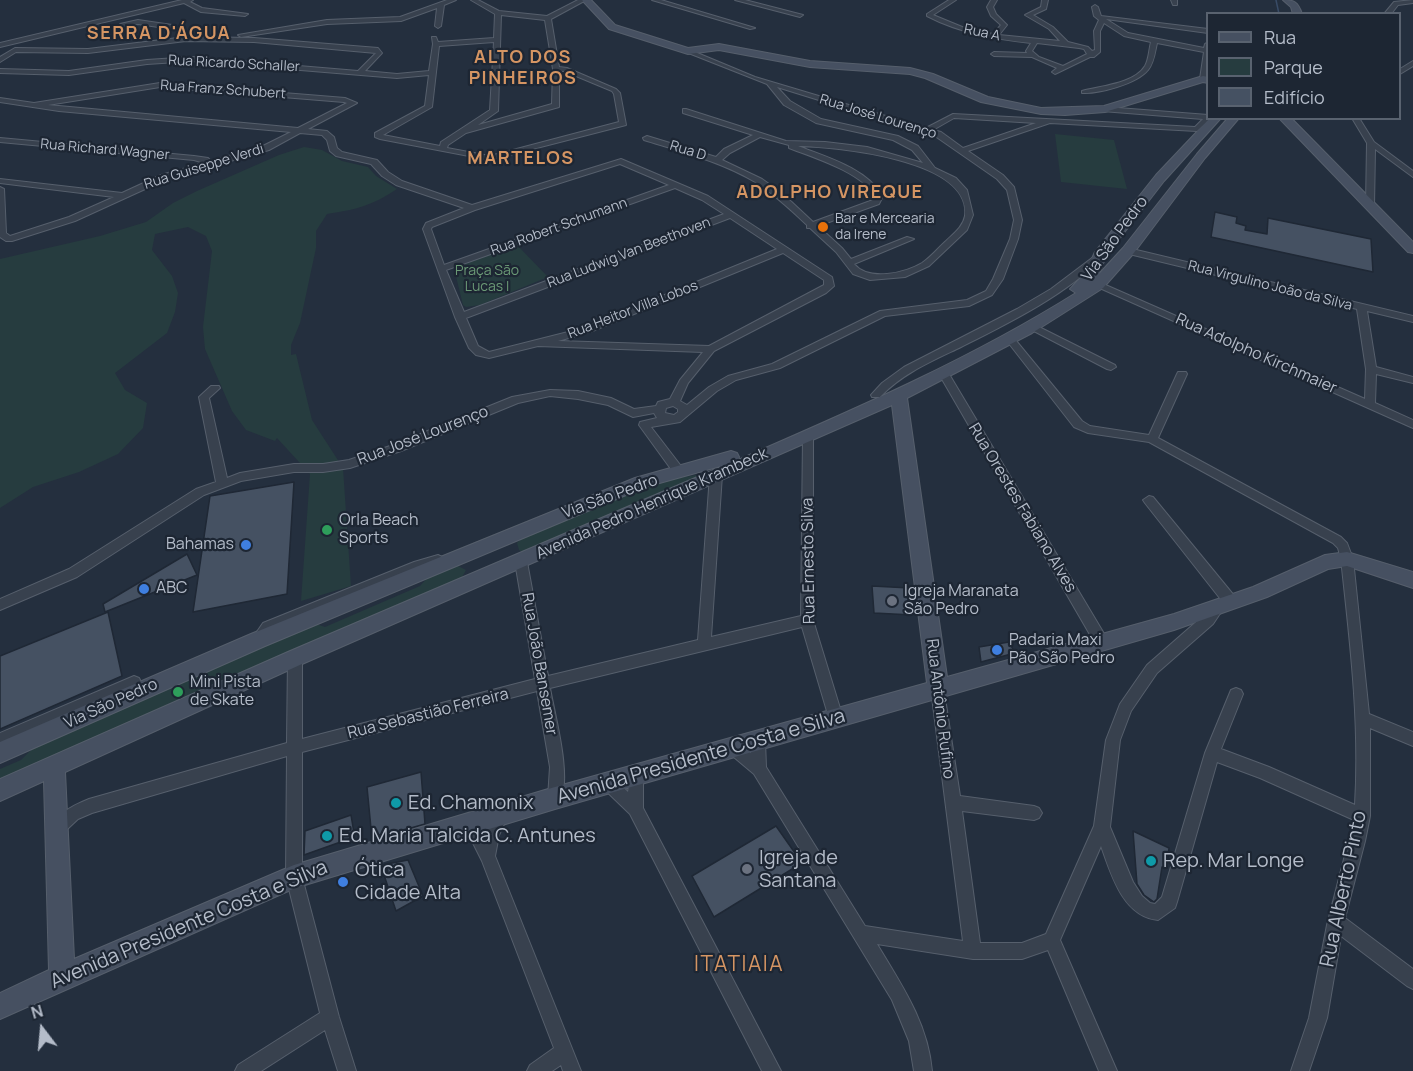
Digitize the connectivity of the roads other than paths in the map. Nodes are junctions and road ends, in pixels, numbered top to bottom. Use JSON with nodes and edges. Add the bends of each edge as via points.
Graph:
{"nodes":[{"id":1,"x":453,"y":0,"type":"edge"},
{"id":2,"x":474,"y":0,"type":"edge"},
{"id":3,"x":585,"y":0,"type":"edge"},
{"id":4,"x":655,"y":0,"type":"edge"},
{"id":5,"x":738,"y":0,"type":"edge"},
{"id":6,"x":953,"y":0,"type":"edge"},
{"id":7,"x":994,"y":0,"type":"edge"},
{"id":8,"x":1045,"y":0,"type":"edge"},
{"id":9,"x":1285,"y":0,"type":"edge"},
{"id":10,"x":188,"y":1,"type":"edge"},
{"id":11,"x":1413,"y":1,"type":"edge"},
{"id":12,"x":441,"y":4,"type":"junction"},
{"id":13,"x":1095,"y":7,"type":"dead end"},
{"id":14,"x":1297,"y":12,"type":"edge"},
{"id":15,"x":1389,"y":12,"type":"edge"},
{"id":16,"x":498,"y":13,"type":"junction"},
{"id":17,"x":245,"y":14,"type":"dead end"},
{"id":18,"x":800,"y":15,"type":"dead end"},
{"id":19,"x":548,"y":18,"type":"junction"},
{"id":20,"x":1102,"y":19,"type":"junction"},
{"id":21,"x":438,"y":26,"type":"dead end"},
{"id":22,"x":80,"y":27,"type":"junction"},
{"id":23,"x":172,"y":27,"type":"dead end"},
{"id":24,"x":967,"y":27,"type":"junction"},
{"id":25,"x":752,"y":28,"type":"dead end"},
{"id":26,"x":1206,"y":31,"type":"edge"},
{"id":27,"x":956,"y":34,"type":"dead end"},
{"id":28,"x":995,"y":36,"type":"junction"},
{"id":29,"x":229,"y":39,"type":"junction"},
{"id":30,"x":496,"y":40,"type":"junction"},
{"id":31,"x":1035,"y":41,"type":"junction"},
{"id":32,"x":1155,"y":42,"type":"junction"},
{"id":33,"x":1066,"y":44,"type":"junction"},
{"id":34,"x":0,"y":45,"type":"edge"},
{"id":35,"x":1206,"y":48,"type":"edge"},
{"id":36,"x":688,"y":51,"type":"junction"},
{"id":37,"x":994,"y":54,"type":"dead end"},
{"id":38,"x":1033,"y":55,"type":"junction"},
{"id":39,"x":1092,"y":56,"type":"junction"},
{"id":40,"x":0,"y":60,"type":"edge"},
{"id":41,"x":1206,"y":64,"type":"edge"},
{"id":42,"x":1063,"y":68,"type":"junction"},
{"id":43,"x":556,"y":69,"type":"junction"},
{"id":44,"x":0,"y":71,"type":"edge"},
{"id":45,"x":360,"y":72,"type":"junction"},
{"id":46,"x":1055,"y":72,"type":"dead end"},
{"id":47,"x":433,"y":73,"type":"junction"},
{"id":48,"x":1205,"y":80,"type":"edge"},
{"id":49,"x":769,"y":83,"type":"junction"},
{"id":50,"x":1084,"y":92,"type":"dead end"},
{"id":51,"x":0,"y":100,"type":"edge"},
{"id":52,"x":35,"y":105,"type":"junction"},
{"id":53,"x":1105,"y":109,"type":"junction"},
{"id":54,"x":494,"y":111,"type":"junction"},
{"id":55,"x":686,"y":111,"type":"dead end"},
{"id":56,"x":1206,"y":118,"type":"edge"},
{"id":57,"x":502,"y":120,"type":"junction"},
{"id":58,"x":1207,"y":120,"type":"edge"},
{"id":59,"x":1214,"y":120,"type":"edge"},
{"id":60,"x":1223,"y":120,"type":"edge"},
{"id":61,"x":1231,"y":120,"type":"edge"},
{"id":62,"x":1286,"y":120,"type":"edge"},
{"id":63,"x":1356,"y":120,"type":"edge"},
{"id":64,"x":1049,"y":121,"type":"junction"},
{"id":65,"x":481,"y":124,"type":"junction"},
{"id":66,"x":301,"y":130,"type":"junction"},
{"id":67,"x":928,"y":130,"type":"junction"},
{"id":68,"x":759,"y":135,"type":"junction"},
{"id":69,"x":646,"y":138,"type":"dead end"},
{"id":70,"x":0,"y":140,"type":"edge"},
{"id":71,"x":1197,"y":143,"type":"junction"},
{"id":72,"x":1371,"y":143,"type":"junction"},
{"id":73,"x":786,"y":144,"type":"junction"},
{"id":74,"x":443,"y":150,"type":"junction"},
{"id":75,"x":963,"y":150,"type":"junction"},
{"id":76,"x":717,"y":160,"type":"junction"},
{"id":77,"x":209,"y":164,"type":"junction"},
{"id":78,"x":932,"y":170,"type":"junction"},
{"id":79,"x":1413,"y":175,"type":"edge"},
{"id":80,"x":0,"y":181,"type":"edge"},
{"id":81,"x":12,"y":183,"type":"junction"},
{"id":82,"x":1156,"y":183,"type":"junction"},
{"id":83,"x":676,"y":185,"type":"junction"},
{"id":84,"x":0,"y":189,"type":"edge"},
{"id":85,"x":122,"y":195,"type":"junction"},
{"id":86,"x":1370,"y":206,"type":"junction"},
{"id":87,"x":472,"y":208,"type":"junction"},
{"id":88,"x":1159,"y":211,"type":"junction"},
{"id":89,"x":730,"y":215,"type":"junction"},
{"id":90,"x":1130,"y":216,"type":"junction"},
{"id":91,"x":810,"y":226,"type":"junction"},
{"id":92,"x":910,"y":238,"type":"dead end"},
{"id":93,"x":1413,"y":249,"type":"edge"},
{"id":94,"x":783,"y":250,"type":"junction"},
{"id":95,"x":1128,"y":251,"type":"junction"},
{"id":96,"x":849,"y":263,"type":"junction"},
{"id":97,"x":441,"y":268,"type":"junction"},
{"id":98,"x":1098,"y":285,"type":"junction"},
{"id":99,"x":1362,"y":308,"type":"junction"},
{"id":100,"x":460,"y":317,"type":"junction"},
{"id":101,"x":1413,"y":320,"type":"edge"},
{"id":102,"x":1033,"y":327,"type":"junction"},
{"id":103,"x":1010,"y":339,"type":"junction"},
{"id":104,"x":540,"y":344,"type":"junction"},
{"id":105,"x":711,"y":349,"type":"junction"},
{"id":106,"x":1111,"y":367,"type":"dead end"},
{"id":107,"x":1371,"y":369,"type":"junction"},
{"id":108,"x":944,"y":374,"type":"junction"},
{"id":109,"x":1182,"y":374,"type":"dead end"},
{"id":110,"x":1413,"y":380,"type":"edge"},
{"id":111,"x":215,"y":388,"type":"dead end"},
{"id":112,"x":899,"y":396,"type":"junction"},
{"id":113,"x":1370,"y":404,"type":"junction"},
{"id":114,"x":679,"y":406,"type":"junction"},
{"id":115,"x":659,"y":409,"type":"junction"},
{"id":116,"x":633,"y":413,"type":"junction"},
{"id":117,"x":667,"y":419,"type":"junction"},
{"id":118,"x":1413,"y":424,"type":"edge"},
{"id":119,"x":644,"y":425,"type":"junction"},
{"id":120,"x":808,"y":436,"type":"junction"},
{"id":121,"x":1152,"y":439,"type":"junction"},
{"id":122,"x":680,"y":473,"type":"junction"},
{"id":123,"x":716,"y":475,"type":"junction"},
{"id":124,"x":222,"y":483,"type":"junction"},
{"id":125,"x":622,"y":490,"type":"junction"},
{"id":126,"x":1149,"y":500,"type":"dead end"},
{"id":127,"x":457,"y":559,"type":"junction"},
{"id":128,"x":1347,"y":559,"type":"junction"},
{"id":129,"x":521,"y":562,"type":"junction"},
{"id":130,"x":1413,"y":580,"type":"edge"},
{"id":131,"x":471,"y":583,"type":"junction"},
{"id":132,"x":1225,"y":604,"type":"junction"},
{"id":133,"x":0,"y":605,"type":"edge"},
{"id":134,"x":807,"y":620,"type":"junction"},
{"id":135,"x":1101,"y":641,"type":"junction"},
{"id":136,"x":704,"y":644,"type":"junction"},
{"id":137,"x":295,"y":658,"type":"junction"},
{"id":138,"x":134,"y":682,"type":"dead end"},
{"id":139,"x":543,"y":685,"type":"junction"},
{"id":140,"x":938,"y":689,"type":"junction"},
{"id":141,"x":1236,"y":694,"type":"dead end"},
{"id":142,"x":836,"y":718,"type":"junction"},
{"id":143,"x":1363,"y":718,"type":"junction"},
{"id":144,"x":1413,"y":739,"type":"edge"},
{"id":145,"x":0,"y":740,"type":"edge"},
{"id":146,"x":758,"y":741,"type":"junction"},
{"id":147,"x":294,"y":747,"type":"junction"},
{"id":148,"x":734,"y":748,"type":"junction"},
{"id":149,"x":0,"y":753,"type":"edge"},
{"id":150,"x":1212,"y":753,"type":"junction"},
{"id":151,"x":54,"y":765,"type":"junction"},
{"id":152,"x":759,"y":769,"type":"junction"},
{"id":153,"x":636,"y":776,"type":"junction"},
{"id":154,"x":609,"y":784,"type":"junction"},
{"id":155,"x":0,"y":790,"type":"edge"},
{"id":156,"x":565,"y":796,"type":"junction"},
{"id":157,"x":952,"y":802,"type":"junction"},
{"id":158,"x":634,"y":809,"type":"junction"},
{"id":159,"x":1034,"y":813,"type":"dead end"},
{"id":160,"x":500,"y":815,"type":"junction"},
{"id":161,"x":1362,"y":816,"type":"junction"},
{"id":162,"x":471,"y":823,"type":"junction"},
{"id":163,"x":1102,"y":827,"type":"junction"},
{"id":164,"x":57,"y":829,"type":"junction"},
{"id":165,"x":488,"y":857,"type":"junction"},
{"id":166,"x":294,"y":877,"type":"junction"},
{"id":167,"x":1336,"y":922,"type":"junction"},
{"id":168,"x":860,"y":933,"type":"junction"},
{"id":169,"x":1052,"y":940,"type":"junction"},
{"id":170,"x":973,"y":951,"type":"junction"},
{"id":171,"x":62,"y":977,"type":"junction"},
{"id":172,"x":1413,"y":980,"type":"edge"},
{"id":173,"x":0,"y":1006,"type":"edge"},
{"id":174,"x":330,"y":1017,"type":"junction"},
{"id":175,"x":564,"y":1052,"type":"junction"},
{"id":176,"x":244,"y":1071,"type":"edge"},
{"id":177,"x":347,"y":1071,"type":"edge"},
{"id":178,"x":536,"y":1071,"type":"edge"},
{"id":179,"x":572,"y":1071,"type":"edge"},
{"id":180,"x":772,"y":1071,"type":"edge"},
{"id":181,"x":924,"y":1071,"type":"edge"},
{"id":182,"x":1108,"y":1071,"type":"edge"},
{"id":183,"x":1300,"y":1071,"type":"edge"}],
"edges":[{"from":1,"to":12,"type":"street"},
{"from":2,"to":16,"type":"street"},
{"from":3,"to":19,"type":"street"},
{"from":3,"to":36,"type":"main road","name":"Rua José Lourenço","via":[[612,27]]},
{"from":4,"to":25,"type":"street"},
{"from":5,"to":18,"type":"street"},
{"from":6,"to":24,"type":"street","name":"Rua A","via":[[929,14],[942,22]]},
{"from":7,"to":28,"type":"street","via":[[990,7],[993,15],[1004,25]]},
{"from":8,"to":33,"type":"street","via":[[1044,8],[1028,15],[1051,28]]},
{"from":9,"to":14,"type":"main road"},
{"from":10,"to":17,"type":"street","via":[[201,10]]},
{"from":10,"to":22,"type":"street"},
{"from":11,"to":15,"type":"street","via":[[1396,3]]},
{"from":12,"to":21,"type":"street"},
{"from":12,"to":29,"type":"street","via":[[393,20],[305,25]]},
{"from":13,"to":20,"type":"street","via":[[1095,14]]},
{"from":16,"to":19,"type":"street"},
{"from":16,"to":30,"type":"street"},
{"from":19,"to":43,"type":"street"},
{"from":20,"to":26,"type":"street"},
{"from":20,"to":32,"type":"street","via":[[1126,35]]},
{"from":20,"to":39,"type":"street","via":[[1096,32],[1098,51]]},
{"from":22,"to":23,"type":"street","via":[[138,22]]},
{"from":22,"to":34,"type":"street"},
{"from":24,"to":27,"type":"street"},
{"from":24,"to":28,"type":"street","name":"Rua A"},
{"from":28,"to":31,"type":"street","name":"Rua A"},
{"from":29,"to":40,"type":"street","via":[[159,41],[88,51],[15,50]]},
{"from":29,"to":45,"type":"street","via":[[378,50]]},
{"from":30,"to":47,"type":"street","via":[[435,41]]},
{"from":30,"to":54,"type":"street"},
{"from":31,"to":33,"type":"street","name":"Rua A"},
{"from":31,"to":38,"type":"street","via":[[1030,48]]},
{"from":32,"to":35,"type":"street"},
{"from":32,"to":50,"type":"street","via":[[1147,68],[1141,73]]},
{"from":33,"to":39,"type":"street","via":[[1086,48]]},
{"from":36,"to":49,"type":"street","name":"Rua José Lourenço"},
{"from":36,"to":53,"type":"main road","via":[[719,47],[810,64],[910,71],[985,100],[1025,110]]},
{"from":37,"to":38,"type":"street"},
{"from":38,"to":42,"type":"street"},
{"from":39,"to":42,"type":"street"},
{"from":41,"to":48,"type":"street"},
{"from":42,"to":46,"type":"street"},
{"from":43,"to":57,"type":"street","via":[[556,105]]},
{"from":43,"to":74,"type":"street","via":[[565,69],[614,90],[623,123],[495,157]]},
{"from":44,"to":45,"type":"street","name":"Rua Ricardo Schaller","via":[[69,73],[192,59]]},
{"from":45,"to":47,"type":"street","name":"Rua Ricardo Schaller","via":[[397,76]]},
{"from":47,"to":74,"type":"street","via":[[428,106],[378,135]]},
{"from":48,"to":53,"type":"main road"},
{"from":49,"to":67,"type":"street","name":"Rua José Lourenço"},
{"from":49,"to":78,"type":"street","via":[[787,103],[819,121],[895,138],[915,148]]},
{"from":51,"to":52,"type":"street","name":"Rua Guiseppe Verdi"},
{"from":52,"to":66,"type":"street","name":"Rua Guiseppe Verdi"},
{"from":52,"to":66,"type":"street","name":"Rua Franz Schubert","via":[[160,85],[351,101],[350,106]]},
{"from":53,"to":56,"type":"street"},
{"from":54,"to":57,"type":"street"},
{"from":54,"to":65,"type":"street"},
{"from":55,"to":68,"type":"street"},
{"from":57,"to":65,"type":"street"},
{"from":58,"to":71,"type":"street","name":"Avenida Pedro Henrique Krambeck"},
{"from":59,"to":71,"type":"main road","name":"Via São Pedro"},
{"from":60,"to":71,"type":"main road","name":"Via São Pedro","via":[[1202,144]]},
{"from":61,"to":71,"type":"main road","name":"Avenida Pedro Henrique Krambeck"},
{"from":62,"to":86,"type":"main road"},
{"from":63,"to":72,"type":"street"},
{"from":64,"to":67,"type":"street","via":[[953,116]]},
{"from":64,"to":71,"type":"street"},
{"from":64,"to":75,"type":"street"},
{"from":65,"to":74,"type":"street","via":[[444,144]]},
{"from":66,"to":77,"type":"street","name":"Rua Guiseppe Verdi","via":[[266,148]]},
{"from":66,"to":87,"type":"street","via":[[324,133],[339,154],[374,162],[399,183]]},
{"from":67,"to":75,"type":"street","name":"Rua José Lourenço"},
{"from":68,"to":73,"type":"street"},
{"from":68,"to":76,"type":"street","name":"Rua D"},
{"from":69,"to":76,"type":"street","name":"Rua D"},
{"from":70,"to":77,"type":"street","name":"Rua Richard Wagner","via":[[194,158]]},
{"from":71,"to":82,"type":"main road","name":"Via São Pedro"},
{"from":71,"to":88,"type":"main road","name":"Avenida Pedro Henrique Krambeck"},
{"from":72,"to":79,"type":"street"},
{"from":72,"to":86,"type":"street"},
{"from":73,"to":78,"type":"street","via":[[867,149]]},
{"from":73,"to":91,"type":"street","via":[[831,163],[878,191],[876,202]]},
{"from":75,"to":114,"type":"street","name":"Rua José Lourenço","via":[[1011,189],[1018,220],[998,279],[988,293],[969,303],[883,313],[776,366],[732,378],[705,396]]},
{"from":76,"to":91,"type":"street","via":[[759,181]]},
{"from":77,"to":85,"type":"street","name":"Rua Guiseppe Verdi"},
{"from":78,"to":96,"type":"street","via":[[953,180],[964,192],[969,215],[964,228],[926,264],[905,274],[870,277],[856,272]]},
{"from":80,"to":81,"type":"street"},
{"from":81,"to":84,"type":"street"},
{"from":81,"to":85,"type":"street"},
{"from":82,"to":88,"type":"main road","via":[[1172,187],[1157,207]]},
{"from":82,"to":90,"type":"main road","name":"Via São Pedro"},
{"from":83,"to":87,"type":"street","via":[[617,162]]},
{"from":83,"to":89,"type":"street"},
{"from":83,"to":97,"type":"street","name":"Rua Robert Schumann"},
{"from":84,"to":85,"type":"street","name":"Rua Guiseppe Verdi","via":[[2,234],[9,239],[72,219]]},
{"from":86,"to":93,"type":"main road"},
{"from":87,"to":97,"type":"street","via":[[429,225]]},
{"from":88,"to":95,"type":"main road","name":"Avenida Pedro Henrique Krambeck"},
{"from":89,"to":94,"type":"street"},
{"from":89,"to":100,"type":"street","name":"Rua Ludwig Van Beethoven"},
{"from":90,"to":95,"type":"main road","via":[[1133,219],[1116,243]]},
{"from":90,"to":122,"type":"main road","name":"Via São Pedro","via":[[1100,255],[1092,274],[1068,294],[1002,333],[876,395],[720,462]]},
{"from":91,"to":96,"type":"street"},
{"from":92,"to":96,"type":"street"},
{"from":94,"to":104,"type":"street","name":"Rua Heitor Villa Lobos","via":[[587,330]]},
{"from":94,"to":105,"type":"street","via":[[823,274],[829,279],[829,286]]},
{"from":95,"to":98,"type":"main road","name":"Avenida Pedro Henrique Krambeck"},
{"from":95,"to":99,"type":"street","name":"Rua Virgulino João da Silva"},
{"from":97,"to":100,"type":"street"},
{"from":98,"to":102,"type":"main road","name":"Avenida Pedro Henrique Krambeck"},
{"from":98,"to":113,"type":"street","name":"Rua Adolpho Kirchmaier"},
{"from":99,"to":101,"type":"street","name":"Rua Virgulino João da Silva"},
{"from":99,"to":107,"type":"street"},
{"from":100,"to":104,"type":"street","name":"Rua Heitor Villa Lobos","via":[[480,353],[489,355]]},
{"from":102,"to":103,"type":"main road","name":"Avenida Pedro Henrique Krambeck"},
{"from":102,"to":106,"type":"street"},
{"from":103,"to":108,"type":"main road","name":"Avenida Pedro Henrique Krambeck"},
{"from":103,"to":121,"type":"street","via":[[1078,424]]},
{"from":104,"to":105,"type":"street"},
{"from":105,"to":114,"type":"street","via":[[684,382]]},
{"from":107,"to":110,"type":"street"},
{"from":107,"to":113,"type":"street"},
{"from":108,"to":112,"type":"main road","name":"Avenida Pedro Henrique Krambeck"},
{"from":108,"to":135,"type":"street","name":"Rua Orestes Fabiano Alves"},
{"from":109,"to":121,"type":"street"},
{"from":111,"to":124,"type":"street","via":[[204,397]]},
{"from":112,"to":120,"type":"main road","name":"Avenida Pedro Henrique Krambeck"},
{"from":112,"to":140,"type":"main road","name":"Rua Antônio Rufino"},
{"from":113,"to":118,"type":"street","name":"Rua Adolpho Kirchmaier"},
{"from":114,"to":115,"type":"street","via":[[662,405]]},
{"from":114,"to":117,"type":"street","via":[[676,419]]},
{"from":115,"to":116,"type":"street"},
{"from":115,"to":117,"type":"street"},
{"from":116,"to":119,"type":"street"},
{"from":116,"to":124,"type":"street","name":"Rua José Lourenço","via":[[611,402],[550,393],[516,400],[350,464],[272,472]]},
{"from":117,"to":119,"type":"street"},
{"from":119,"to":122,"type":"street"},
{"from":120,"to":123,"type":"main road","name":"Avenida Pedro Henrique Krambeck"},
{"from":120,"to":134,"type":"street","name":"Rua Ernesto Silva"},
{"from":121,"to":128,"type":"street","via":[[1337,540]]},
{"from":122,"to":125,"type":"main road","name":"Via São Pedro"},
{"from":123,"to":129,"type":"main road","name":"Avenida Pedro Henrique Krambeck"},
{"from":123,"to":136,"type":"street"},
{"from":124,"to":133,"type":"street","name":"Rua José Lourenço","via":[[200,492],[73,573]]},
{"from":125,"to":127,"type":"main road","name":"Via São Pedro"},
{"from":125,"to":129,"type":"main road","via":[[615,497],[518,538],[511,547]]},
{"from":126,"to":132,"type":"street"},
{"from":127,"to":131,"type":"main road","via":[[467,561],[474,569]]},
{"from":127,"to":149,"type":"main road","name":"Via São Pedro","via":[[258,640]]},
{"from":128,"to":130,"type":"main road","name":"Avenida Presidente Costa e Silva"},
{"from":128,"to":132,"type":"main road","name":"Avenida Presidente Costa e Silva","via":[[1325,562]]},
{"from":128,"to":143,"type":"street","name":"Rua Alberto Pinto"},
{"from":129,"to":131,"type":"main road","name":"Avenida Pedro Henrique Krambeck"},
{"from":129,"to":139,"type":"street","name":"Rua João Bansemer"},
{"from":131,"to":137,"type":"main road","name":"Avenida Pedro Henrique Krambeck"},
{"from":132,"to":135,"type":"main road","name":"Avenida Presidente Costa e Silva"},
{"from":132,"to":163,"type":"street","via":[[1152,669],[1125,708],[1113,740]]},
{"from":134,"to":136,"type":"street","name":"Rua Sebastião Ferreira"},
{"from":134,"to":142,"type":"street","name":"Rua Ernesto Silva"},
{"from":135,"to":140,"type":"main road","name":"Avenida Presidente Costa e Silva"},
{"from":136,"to":139,"type":"street","name":"Rua Sebastião Ferreira"},
{"from":137,"to":147,"type":"street"},
{"from":137,"to":151,"type":"main road","name":"Avenida Pedro Henrique Krambeck"},
{"from":138,"to":145,"type":"street"},
{"from":139,"to":147,"type":"street","name":"Rua Sebastião Ferreira"},
{"from":139,"to":156,"type":"street","name":"Rua João Bansemer"},
{"from":140,"to":142,"type":"main road","name":"Avenida Presidente Costa e Silva"},
{"from":140,"to":157,"type":"street","name":"Rua Antônio Rufino"},
{"from":141,"to":150,"type":"street"},
{"from":142,"to":146,"type":"main road","name":"Avenida Presidente Costa e Silva"},
{"from":143,"to":144,"type":"street"},
{"from":143,"to":161,"type":"street","name":"Rua Alberto Pinto"},
{"from":146,"to":148,"type":"main road","name":"Avenida Presidente Costa e Silva"},
{"from":146,"to":152,"type":"street"},
{"from":147,"to":164,"type":"street","name":"Rua Sebastião Ferreira","via":[[89,806]]},
{"from":147,"to":166,"type":"street"},
{"from":148,"to":152,"type":"street"},
{"from":148,"to":153,"type":"main road","name":"Avenida Presidente Costa e Silva"},
{"from":150,"to":161,"type":"street"},
{"from":150,"to":163,"type":"street","via":[[1172,896],[1164,910],[1145,911],[1136,903]]},
{"from":151,"to":155,"type":"main road","name":"Avenida Pedro Henrique Krambeck"},
{"from":151,"to":164,"type":"main road"},
{"from":152,"to":168,"type":"street"},
{"from":153,"to":154,"type":"main road","name":"Avenida Presidente Costa e Silva"},
{"from":153,"to":158,"type":"street"},
{"from":154,"to":156,"type":"main road","name":"Avenida Presidente Costa e Silva"},
{"from":154,"to":158,"type":"street"},
{"from":156,"to":160,"type":"main road","name":"Avenida Presidente Costa e Silva"},
{"from":157,"to":159,"type":"street"},
{"from":157,"to":170,"type":"street","name":"Rua Antônio Rufino"},
{"from":158,"to":180,"type":"street"},
{"from":160,"to":162,"type":"main road","name":"Avenida Presidente Costa e Silva"},
{"from":160,"to":165,"type":"street","via":[[491,834]]},
{"from":161,"to":167,"type":"street","name":"Rua Alberto Pinto"},
{"from":162,"to":165,"type":"street"},
{"from":162,"to":166,"type":"main road","name":"Avenida Presidente Costa e Silva"},
{"from":163,"to":169,"type":"street"},
{"from":164,"to":171,"type":"main road"},
{"from":165,"to":175,"type":"street"},
{"from":166,"to":171,"type":"main road","name":"Avenida Presidente Costa e Silva"},
{"from":166,"to":174,"type":"street"},
{"from":167,"to":172,"type":"street"},
{"from":167,"to":183,"type":"street","name":"Rua Alberto Pinto","via":[[1322,1001]]},
{"from":168,"to":170,"type":"street"},
{"from":168,"to":181,"type":"street","via":[[912,1022]]},
{"from":169,"to":170,"type":"street","via":[[1022,951]]},
{"from":169,"to":182,"type":"street"},
{"from":171,"to":173,"type":"main road","name":"Avenida Presidente Costa e Silva"},
{"from":174,"to":176,"type":"street"},
{"from":174,"to":177,"type":"street"},
{"from":175,"to":178,"type":"street"},
{"from":175,"to":179,"type":"street"}]}
